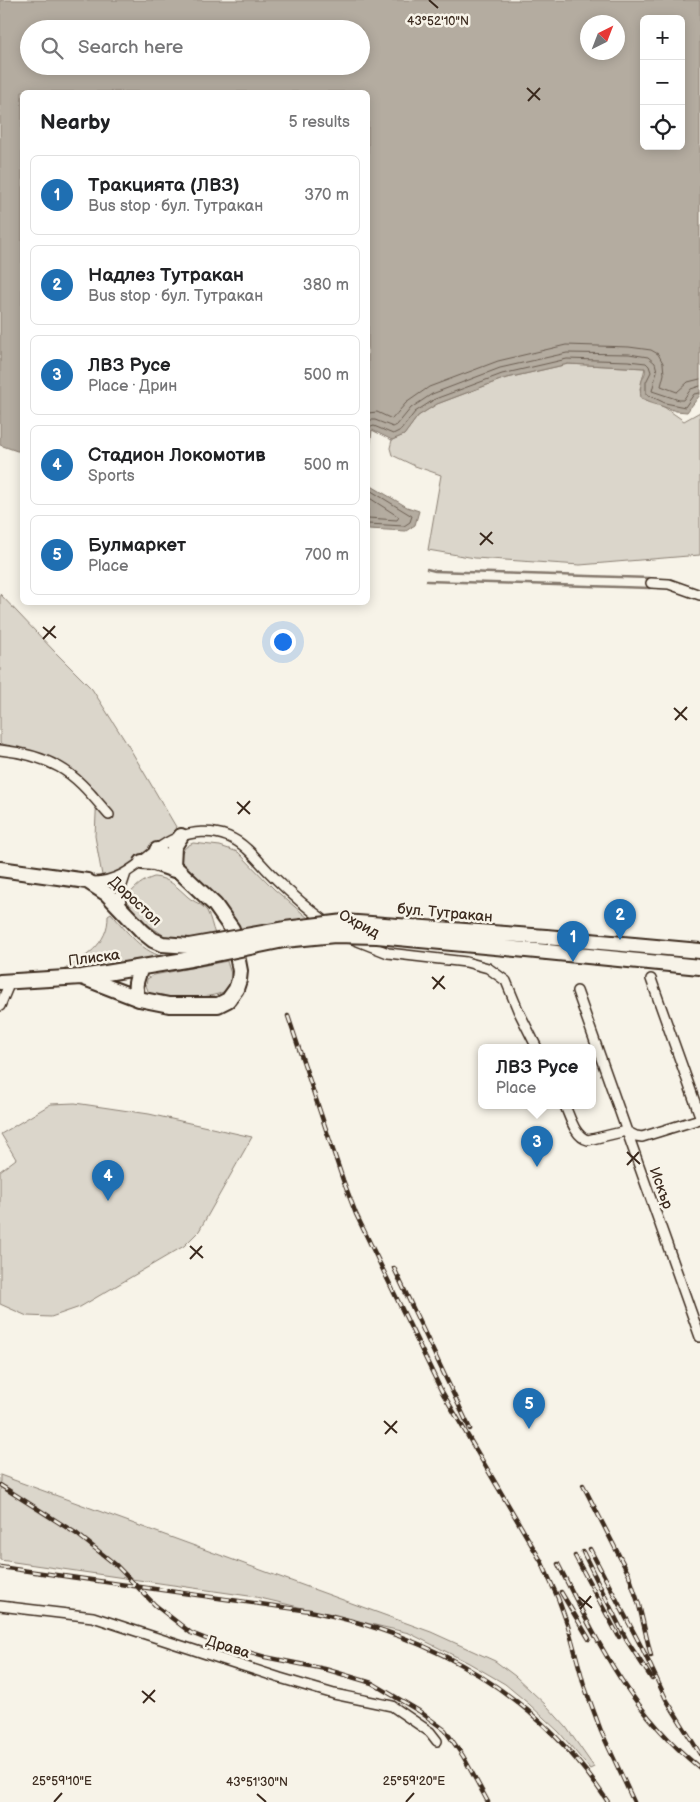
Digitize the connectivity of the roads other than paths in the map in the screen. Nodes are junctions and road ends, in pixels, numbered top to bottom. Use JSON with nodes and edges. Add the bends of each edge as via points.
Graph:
{"nodes":[{"id":1,"x":651,"y":583,"type":"dead end"},
{"id":2,"x":700,"y":595,"type":"edge"},
{"id":3,"x":0,"y":750,"type":"edge"},
{"id":4,"x":109,"y":815,"type":"dead end"},
{"id":5,"x":181,"y":836,"type":"junction"},
{"id":6,"x":157,"y":850,"type":"junction"},
{"id":7,"x":142,"y":862,"type":"junction"},
{"id":8,"x":0,"y":869,"type":"edge"},
{"id":9,"x":176,"y":869,"type":"junction"},
{"id":10,"x":126,"y":874,"type":"junction"},
{"id":11,"x":87,"y":882,"type":"junction"},
{"id":12,"x":122,"y":910,"type":"junction"},
{"id":13,"x":546,"y":944,"type":"junction"},
{"id":14,"x":700,"y":951,"type":"edge"},
{"id":15,"x":190,"y":952,"type":"junction"},
{"id":16,"x":700,"y":967,"type":"edge"},
{"id":17,"x":141,"y":968,"type":"junction"},
{"id":18,"x":82,"y":976,"type":"junction"},
{"id":19,"x":651,"y":979,"type":"dead end"},
{"id":20,"x":5,"y":982,"type":"edge"},
{"id":21,"x":577,"y":991,"type":"dead end"},
{"id":22,"x":139,"y":999,"type":"junction"},
{"id":23,"x":0,"y":1006,"type":"edge"},
{"id":24,"x":534,"y":1044,"type":"edge"},
{"id":25,"x":596,"y":1044,"type":"edge"},
{"id":26,"x":596,"y":1045,"type":"edge"},
{"id":27,"x":566,"y":1109,"type":"edge"},
{"id":28,"x":700,"y":1117,"type":"edge"},
{"id":29,"x":626,"y":1131,"type":"junction"},
{"id":30,"x":700,"y":1338,"type":"edge"},
{"id":31,"x":0,"y":1606,"type":"edge"},
{"id":32,"x":437,"y":1741,"type":"dead end"}],
"edges":[{"from":1,"to":2,"type":"street","via":[[669,584]]},
{"from":3,"to":4,"type":"street","via":[[32,756],[60,767]]},
{"from":5,"to":6,"type":"street","name":"Охрид"},
{"from":5,"to":9,"type":"main road","via":[[174,847]]},
{"from":5,"to":24,"type":"street","name":"Охрид","via":[[194,832],[222,834],[237,840],[297,900],[355,940],[388,954],[466,962],[488,968],[506,981]]},
{"from":6,"to":7,"type":"street","name":"Охрид"},
{"from":6,"to":9,"type":"main road"},
{"from":7,"to":9,"type":"main road"},
{"from":7,"to":10,"type":"street","name":"Охрид"},
{"from":8,"to":11,"type":"main road","name":"Доростол"},
{"from":9,"to":22,"type":"main road","via":[[215,905],[232,929],[239,980],[228,1000],[218,1005],[169,1005]]},
{"from":10,"to":11,"type":"street"},
{"from":10,"to":12,"type":"street","via":[[120,891]]},
{"from":11,"to":12,"type":"main road","name":"Доростол","via":[[107,894]]},
{"from":12,"to":15,"type":"main road","name":"Доростол","via":[[153,940]]},
{"from":13,"to":14,"type":"main road","name":"бул. Тутракан"},
{"from":13,"to":15,"type":"main road","name":"бул. Тутракан","bridge":true,"via":[[334,935]]},
{"from":13,"to":16,"type":"main road","name":"бул. Тутракан"},
{"from":15,"to":17,"type":"main road","name":"Плиска"},
{"from":17,"to":18,"type":"main road","name":"Плиска"},
{"from":17,"to":22,"type":"main road","via":[[135,985]]},
{"from":18,"to":20,"type":"main road","name":"Плиска"},
{"from":18,"to":22,"type":"main road"},
{"from":19,"to":28,"type":"street"},
{"from":20,"to":23,"type":"street"},
{"from":21,"to":25,"type":"street","name":"Искър"},
{"from":26,"to":29,"type":"street","name":"Искър"},
{"from":27,"to":29,"type":"street","via":[[579,1135],[588,1140]]},
{"from":28,"to":29,"type":"street","via":[[642,1137]]},
{"from":29,"to":30,"type":"street","name":"Искър"},
{"from":31,"to":32,"type":"street","name":"Драва","via":[[93,1617],[280,1678],[392,1706],[430,1732]]}]}
